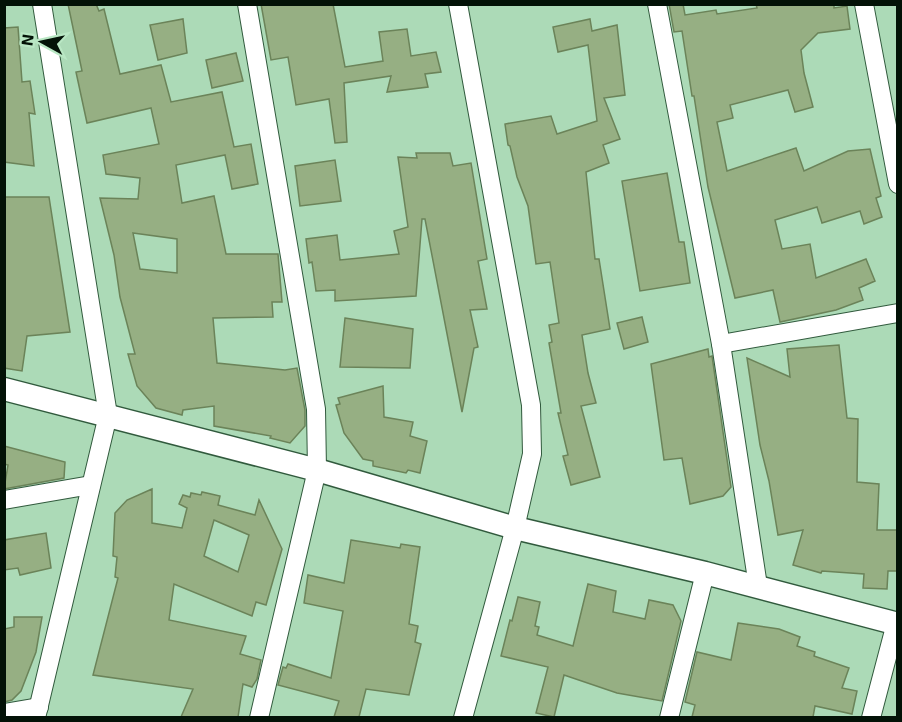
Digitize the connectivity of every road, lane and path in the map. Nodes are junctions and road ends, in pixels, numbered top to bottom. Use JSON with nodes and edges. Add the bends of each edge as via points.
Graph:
{"nodes":[{"id":1,"x":42,"y":4,"type":"edge"},
{"id":2,"x":247,"y":4,"type":"edge"},
{"id":3,"x":458,"y":4,"type":"edge"},
{"id":4,"x":657,"y":4,"type":"edge"},
{"id":5,"x":864,"y":4,"type":"edge"},
{"id":6,"x":897,"y":184,"type":"edge"},
{"id":7,"x":897,"y":313,"type":"edge"},
{"id":8,"x":721,"y":344,"type":"junction"},
{"id":9,"x":4,"y":389,"type":"edge"},
{"id":10,"x":108,"y":416,"type":"junction"},
{"id":11,"x":317,"y":470,"type":"junction"},
{"id":12,"x":91,"y":485,"type":"junction"},
{"id":13,"x":4,"y":500,"type":"edge"},
{"id":14,"x":515,"y":528,"type":"junction"},
{"id":15,"x":705,"y":573,"type":"junction"},
{"id":16,"x":758,"y":586,"type":"junction"},
{"id":17,"x":897,"y":624,"type":"edge"},
{"id":18,"x":37,"y":712,"type":"edge"},
{"id":19,"x":4,"y":713,"type":"edge"},
{"id":20,"x":259,"y":717,"type":"edge"},
{"id":21,"x":464,"y":717,"type":"edge"},
{"id":22,"x":669,"y":717,"type":"edge"},
{"id":23,"x":871,"y":717,"type":"edge"}],
"edges":[{"from":1,"to":10,"type":"street"},
{"from":2,"to":11,"type":"street","via":[[316,409]]},
{"from":3,"to":14,"type":"street","via":[[531,405],[532,454]]},
{"from":4,"to":8,"type":"street"},
{"from":5,"to":6,"type":"street"},
{"from":7,"to":8,"type":"street"},
{"from":8,"to":16,"type":"street"},
{"from":9,"to":10,"type":"street"},
{"from":10,"to":11,"type":"street"},
{"from":10,"to":12,"type":"street"},
{"from":11,"to":14,"type":"street"},
{"from":11,"to":20,"type":"street"},
{"from":12,"to":13,"type":"street"},
{"from":12,"to":18,"type":"street"},
{"from":14,"to":15,"type":"street"},
{"from":14,"to":21,"type":"street"},
{"from":15,"to":16,"type":"street"},
{"from":15,"to":22,"type":"street"},
{"from":16,"to":17,"type":"street"},
{"from":17,"to":23,"type":"street"},
{"from":18,"to":19,"type":"street"}]}
